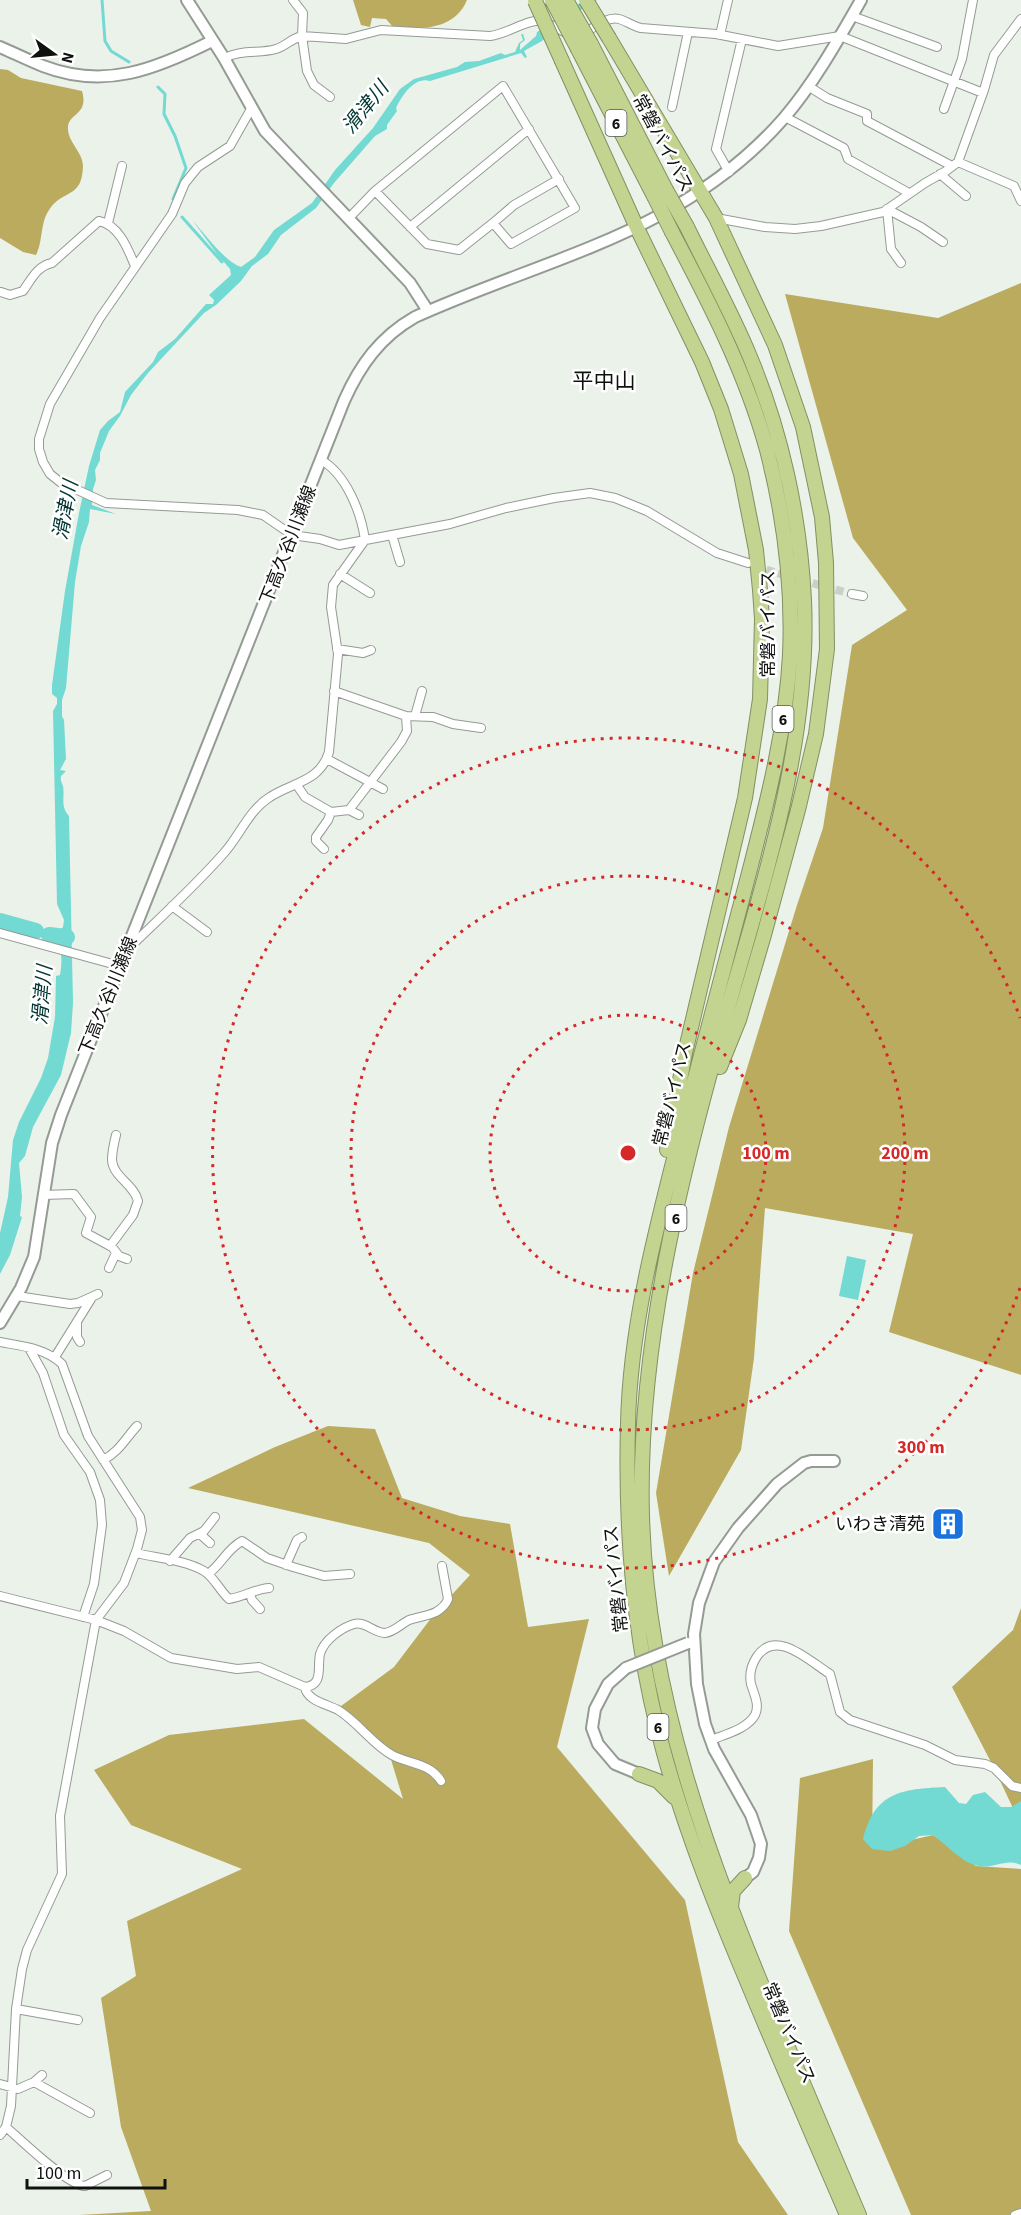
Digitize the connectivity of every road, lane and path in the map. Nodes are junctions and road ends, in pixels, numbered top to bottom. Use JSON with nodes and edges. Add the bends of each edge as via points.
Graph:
{"nodes":[{"id":1,"x":187,"y":0,"type":"edge"},
{"id":2,"x":293,"y":0,"type":"edge"},
{"id":3,"x":535,"y":0,"type":"edge"},
{"id":4,"x":552,"y":0,"type":"edge"},
{"id":5,"x":566,"y":0,"type":"edge"},
{"id":6,"x":586,"y":0,"type":"edge"},
{"id":7,"x":728,"y":0,"type":"edge"},
{"id":8,"x":861,"y":0,"type":"edge"},
{"id":9,"x":973,"y":0,"type":"edge"},
{"id":10,"x":852,"y":16,"type":"junction"},
{"id":11,"x":1021,"y":19,"type":"edge"},
{"id":12,"x":688,"y":32,"type":"junction"},
{"id":13,"x":720,"y":35,"type":"junction"},
{"id":14,"x":302,"y":36,"type":"junction"},
{"id":15,"x":840,"y":36,"type":"junction"},
{"id":16,"x":742,"y":39,"type":"junction"},
{"id":17,"x":212,"y":40,"type":"junction"},
{"id":18,"x":0,"y":47,"type":"edge"},
{"id":19,"x":585,"y":47,"type":"junction"},
{"id":20,"x":937,"y":47,"type":"dead end"},
{"id":21,"x":224,"y":58,"type":"junction"},
{"id":22,"x":955,"y":81,"type":"junction"},
{"id":23,"x":808,"y":87,"type":"junction"},
{"id":24,"x":983,"y":93,"type":"junction"},
{"id":25,"x":330,"y":97,"type":"dead end"},
{"id":26,"x":672,"y":106,"type":"dead end"},
{"id":27,"x":251,"y":109,"type":"junction"},
{"id":28,"x":944,"y":109,"type":"dead end"},
{"id":29,"x":785,"y":117,"type":"junction"},
{"id":30,"x":529,"y":129,"type":"junction"},
{"id":31,"x":955,"y":164,"type":"junction"},
{"id":32,"x":122,"y":166,"type":"dead end"},
{"id":33,"x":729,"y":172,"type":"junction"},
{"id":34,"x":940,"y":174,"type":"junction"},
{"id":35,"x":559,"y":179,"type":"junction"},
{"id":36,"x":375,"y":191,"type":"junction"},
{"id":37,"x":701,"y":192,"type":"junction"},
{"id":38,"x":660,"y":193,"type":"junction"},
{"id":39,"x":909,"y":193,"type":"junction"},
{"id":40,"x":966,"y":196,"type":"dead end"},
{"id":41,"x":1021,"y":201,"type":"edge"},
{"id":42,"x":887,"y":209,"type":"junction"},
{"id":43,"x":349,"y":218,"type":"junction"},
{"id":44,"x":716,"y":218,"type":"junction"},
{"id":45,"x":108,"y":223,"type":"junction"},
{"id":46,"x":493,"y":223,"type":"junction"},
{"id":47,"x":410,"y":226,"type":"junction"},
{"id":48,"x":637,"y":228,"type":"junction"},
{"id":49,"x":942,"y":242,"type":"dead end"},
{"id":50,"x":901,"y":263,"type":"dead end"},
{"id":51,"x":135,"y":266,"type":"junction"},
{"id":52,"x":1,"y":292,"type":"edge"},
{"id":53,"x":428,"y":311,"type":"junction"},
{"id":54,"x":321,"y":460,"type":"junction"},
{"id":55,"x":292,"y":535,"type":"junction"},
{"id":56,"x":392,"y":535,"type":"junction"},
{"id":57,"x":365,"y":540,"type":"junction"},
{"id":58,"x":400,"y":562,"type":"dead end"},
{"id":59,"x":748,"y":563,"type":"tunnel mouth"},
{"id":60,"x":340,"y":574,"type":"junction"},
{"id":61,"x":370,"y":592,"type":"dead end"},
{"id":62,"x":852,"y":594,"type":"tunnel mouth"},
{"id":63,"x":863,"y":596,"type":"dead end"},
{"id":64,"x":338,"y":650,"type":"junction"},
{"id":65,"x":371,"y":650,"type":"dead end"},
{"id":66,"x":334,"y":691,"type":"junction"},
{"id":67,"x":422,"y":691,"type":"dead end"},
{"id":68,"x":406,"y":716,"type":"junction"},
{"id":69,"x":415,"y":716,"type":"junction"},
{"id":70,"x":481,"y":728,"type":"dead end"},
{"id":71,"x":327,"y":759,"type":"junction"},
{"id":72,"x":372,"y":782,"type":"junction"},
{"id":73,"x":296,"y":784,"type":"junction"},
{"id":74,"x":382,"y":789,"type":"dead end"},
{"id":75,"x":349,"y":810,"type":"junction"},
{"id":76,"x":331,"y":812,"type":"junction"},
{"id":77,"x":359,"y":815,"type":"dead end"},
{"id":78,"x":324,"y":849,"type":"dead end"},
{"id":79,"x":172,"y":906,"type":"junction"},
{"id":80,"x":207,"y":932,"type":"dead end"},
{"id":81,"x":0,"y":933,"type":"edge"},
{"id":82,"x":126,"y":950,"type":"junction"},
{"id":83,"x":120,"y":966,"type":"junction"},
{"id":84,"x":696,"y":1127,"type":"junction"},
{"id":85,"x":116,"y":1135,"type":"dead end"},
{"id":86,"x":43,"y":1196,"type":"junction"},
{"id":87,"x":659,"y":1214,"type":"junction"},
{"id":88,"x":110,"y":1246,"type":"junction"},
{"id":89,"x":116,"y":1253,"type":"junction"},
{"id":90,"x":127,"y":1259,"type":"dead end"},
{"id":91,"x":109,"y":1268,"type":"dead end"},
{"id":92,"x":17,"y":1296,"type":"junction"},
{"id":93,"x":76,"y":1321,"type":"junction"},
{"id":94,"x":0,"y":1323,"type":"edge"},
{"id":95,"x":0,"y":1342,"type":"edge"},
{"id":96,"x":80,"y":1342,"type":"dead end"},
{"id":97,"x":29,"y":1348,"type":"junction"},
{"id":98,"x":55,"y":1357,"type":"junction"},
{"id":99,"x":137,"y":1426,"type":"dead end"},
{"id":100,"x":103,"y":1460,"type":"junction"},
{"id":101,"x":834,"y":1461,"type":"dead end"},
{"id":102,"x":214,"y":1517,"type":"dead end"},
{"id":103,"x":200,"y":1534,"type":"junction"},
{"id":104,"x":302,"y":1537,"type":"dead end"},
{"id":105,"x":210,"y":1543,"type":"dead end"},
{"id":106,"x":136,"y":1553,"type":"junction"},
{"id":107,"x":170,"y":1561,"type":"junction"},
{"id":108,"x":286,"y":1565,"type":"junction"},
{"id":109,"x":442,"y":1566,"type":"dead end"},
{"id":110,"x":208,"y":1574,"type":"junction"},
{"id":111,"x":350,"y":1574,"type":"dead end"},
{"id":112,"x":268,"y":1588,"type":"dead end"},
{"id":113,"x":250,"y":1594,"type":"junction"},
{"id":114,"x":0,"y":1596,"type":"edge"},
{"id":115,"x":260,"y":1609,"type":"dead end"},
{"id":116,"x":83,"y":1617,"type":"junction"},
{"id":117,"x":96,"y":1620,"type":"junction"},
{"id":118,"x":691,"y":1638,"type":"junction"},
{"id":119,"x":305,"y":1687,"type":"junction"},
{"id":120,"x":711,"y":1740,"type":"junction"},
{"id":121,"x":663,"y":1750,"type":"junction"},
{"id":122,"x":639,"y":1774,"type":"junction"},
{"id":123,"x":441,"y":1781,"type":"dead end"},
{"id":124,"x":1021,"y":1788,"type":"edge"},
{"id":125,"x":679,"y":1802,"type":"junction"},
{"id":126,"x":712,"y":1860,"type":"junction"},
{"id":127,"x":745,"y":1878,"type":"junction"},
{"id":128,"x":732,"y":1914,"type":"junction"},
{"id":129,"x":16,"y":2010,"type":"junction"},
{"id":130,"x":78,"y":2020,"type":"dead end"},
{"id":131,"x":42,"y":2075,"type":"dead end"},
{"id":132,"x":34,"y":2082,"type":"junction"},
{"id":133,"x":0,"y":2084,"type":"edge"},
{"id":134,"x":13,"y":2087,"type":"junction"},
{"id":135,"x":90,"y":2113,"type":"dead end"},
{"id":136,"x":6,"y":2127,"type":"junction"},
{"id":137,"x":0,"y":2135,"type":"edge"},
{"id":138,"x":107,"y":2175,"type":"dead end"},
{"id":139,"x":846,"y":2213,"type":"edge"},
{"id":140,"x":1021,"y":2213,"type":"edge"},
{"id":141,"x":860,"y":2215,"type":"edge"},
{"id":142,"x":1015,"y":2215,"type":"edge"}],
"edges":[{"from":1,"to":17,"type":"main road"},
{"from":2,"to":14,"type":"street","via":[[303,14]]},
{"from":3,"to":48,"type":"highway","bridge":true},
{"from":4,"to":19,"type":"highway","name":"常磐バイパス","number":"6","bridge":true},
{"from":5,"to":19,"type":"highway","name":"常磐バイパス","number":"6","bridge":true},
{"from":6,"to":37,"type":"highway","bridge":true},
{"from":7,"to":13,"type":"street"},
{"from":8,"to":10,"type":"main road","name":"下高久谷川瀬線"},
{"from":9,"to":22,"type":"street"},
{"from":10,"to":15,"type":"main road","name":"下高久谷川瀬線"},
{"from":10,"to":20,"type":"street"},
{"from":11,"to":24,"type":"street","via":[[994,55]]},
{"from":12,"to":13,"type":"street"},
{"from":12,"to":14,"type":"street","via":[[641,28],[611,18],[575,36],[541,21],[498,36],[381,30],[346,39]]},
{"from":12,"to":26,"type":"street"},
{"from":13,"to":16,"type":"street"},
{"from":14,"to":21,"type":"street","via":[[276,49]]},
{"from":14,"to":25,"type":"street","via":[[314,86]]},
{"from":15,"to":16,"type":"street","via":[[778,46]]},
{"from":15,"to":22,"type":"street"},
{"from":15,"to":23,"type":"main road","name":"下高久谷川瀬線"},
{"from":16,"to":33,"type":"street","via":[[716,149]]},
{"from":17,"to":18,"type":"main road","via":[[138,72],[93,77],[43,66]]},
{"from":17,"to":21,"type":"main road"},
{"from":19,"to":38,"type":"highway","name":"常磐バイパス","number":"6"},
{"from":21,"to":27,"type":"main road"},
{"from":22,"to":24,"type":"street"},
{"from":22,"to":28,"type":"street"},
{"from":23,"to":29,"type":"main road","name":"下高久谷川瀬線"},
{"from":23,"to":31,"type":"street","via":[[867,114],[867,121]]},
{"from":24,"to":31,"type":"street"},
{"from":27,"to":43,"type":"main road","via":[[265,131]]},
{"from":27,"to":51,"type":"street","via":[[230,146],[192,173],[172,214]]},
{"from":29,"to":33,"type":"main road","name":"下高久谷川瀬線"},
{"from":29,"to":39,"type":"street","via":[[844,148],[848,159]]},
{"from":30,"to":35,"type":"street"},
{"from":30,"to":36,"type":"street","via":[[503,86]]},
{"from":30,"to":47,"type":"street"},
{"from":31,"to":34,"type":"street"},
{"from":31,"to":41,"type":"street","via":[[1014,186]]},
{"from":32,"to":45,"type":"street"},
{"from":33,"to":37,"type":"main road","name":"下高久谷川瀬線"},
{"from":34,"to":39,"type":"street"},
{"from":34,"to":40,"type":"street"},
{"from":35,"to":46,"type":"street"},
{"from":35,"to":46,"type":"street","via":[[575,208],[511,244]]},
{"from":36,"to":43,"type":"street"},
{"from":36,"to":47,"type":"street"},
{"from":37,"to":44,"type":"highway"},
{"from":37,"to":48,"type":"main road","name":"下高久谷川瀬線"},
{"from":38,"to":84,"type":"highway","name":"常磐バイパス","number":"6","bridge":true,"via":[[687,227],[751,358],[787,474],[804,601],[798,733],[784,801]]},
{"from":38,"to":87,"type":"highway","name":"常磐バイパス","number":"6","bridge":true,"via":[[672,231],[737,363],[766,447],[783,527],[790,647],[786,700],[769,797]]},
{"from":39,"to":42,"type":"street"},
{"from":42,"to":44,"type":"street","via":[[795,230]]},
{"from":42,"to":49,"type":"street"},
{"from":42,"to":50,"type":"street","via":[[891,249]]},
{"from":43,"to":53,"type":"main road","via":[[410,284]]},
{"from":44,"to":84,"type":"highway","via":[[774,345],[803,427],[822,517],[828,606],[823,692],[805,783],[739,1020]]},
{"from":45,"to":51,"type":"street","via":[[126,244]]},
{"from":45,"to":52,"type":"street","via":[[99,221],[52,263],[44,264],[23,291],[10,295]]},
{"from":46,"to":47,"type":"street","via":[[459,250],[427,244]]},
{"from":48,"to":53,"type":"main road","name":"下高久谷川瀬線"},
{"from":48,"to":87,"type":"highway","via":[[702,362],[730,437],[754,542],[762,619],[760,699],[746,798],[686,1053]]},
{"from":51,"to":55,"type":"street","via":[[47,411],[39,448],[50,474],[103,501],[238,510],[263,515]]},
{"from":53,"to":54,"type":"main road","name":"下高久谷川瀬線","via":[[398,327],[364,362]]},
{"from":54,"to":55,"type":"main road","name":"下高久谷川瀬線"},
{"from":54,"to":57,"type":"street","via":[[330,465],[353,501]]},
{"from":55,"to":57,"type":"street","via":[[339,545]]},
{"from":55,"to":82,"type":"main road","name":"下高久谷川瀬線"},
{"from":56,"to":57,"type":"street"},
{"from":56,"to":58,"type":"street"},
{"from":56,"to":59,"type":"street","via":[[590,493],[647,511],[717,553]]},
{"from":57,"to":60,"type":"street"},
{"from":60,"to":61,"type":"street"},
{"from":60,"to":64,"type":"street","via":[[333,585],[331,607]]},
{"from":62,"to":63,"type":"street"},
{"from":64,"to":65,"type":"street"},
{"from":64,"to":66,"type":"street"},
{"from":66,"to":68,"type":"street"},
{"from":66,"to":71,"type":"street"},
{"from":67,"to":69,"type":"street"},
{"from":68,"to":69,"type":"street"},
{"from":68,"to":72,"type":"street","via":[[407,731]]},
{"from":69,"to":70,"type":"street"},
{"from":71,"to":72,"type":"street"},
{"from":71,"to":73,"type":"street","via":[[320,771]]},
{"from":72,"to":74,"type":"street"},
{"from":72,"to":75,"type":"street"},
{"from":73,"to":76,"type":"street","via":[[305,797]]},
{"from":73,"to":79,"type":"street","via":[[269,797],[215,864]]},
{"from":75,"to":76,"type":"street"},
{"from":75,"to":77,"type":"street"},
{"from":76,"to":78,"type":"street","via":[[316,837]]},
{"from":79,"to":80,"type":"street"},
{"from":79,"to":82,"type":"street"},
{"from":81,"to":83,"type":"street"},
{"from":82,"to":83,"type":"main road","name":"下高久谷川瀬線"},
{"from":83,"to":86,"type":"main road","name":"下高久谷川瀬線","via":[[61,1115]]},
{"from":84,"to":126,"type":"highway","name":"常磐バイパス","number":"6","via":[[651,1347],[644,1419],[642,1515],[651,1625],[675,1745]]},
{"from":85,"to":88,"type":"street","via":[[113,1167],[133,1189],[138,1201],[133,1215]]},
{"from":86,"to":88,"type":"street","via":[[74,1194],[91,1217],[86,1233]]},
{"from":86,"to":92,"type":"main road","name":"下高久谷川瀬線","via":[[34,1257]]},
{"from":87,"to":121,"type":"highway","name":"常磐バイパス","number":"6","via":[[635,1342],[627,1484],[635,1608]]},
{"from":88,"to":89,"type":"street"},
{"from":89,"to":90,"type":"street"},
{"from":89,"to":91,"type":"street"},
{"from":92,"to":93,"type":"street","via":[[70,1304],[95,1296]]},
{"from":92,"to":94,"type":"main road","name":"下高久谷川瀬線"},
{"from":93,"to":96,"type":"street"},
{"from":93,"to":98,"type":"street"},
{"from":95,"to":97,"type":"street"},
{"from":97,"to":98,"type":"street"},
{"from":97,"to":116,"type":"street","via":[[43,1373],[64,1435],[90,1472],[100,1500],[102,1525],[94,1584]]},
{"from":98,"to":100,"type":"street","via":[[64,1370],[84,1428]]},
{"from":99,"to":100,"type":"street","via":[[113,1455]]},
{"from":100,"to":106,"type":"street","via":[[140,1517],[142,1530]]},
{"from":101,"to":118,"type":"main road","via":[[804,1463],[777,1484],[738,1528],[714,1562]]},
{"from":102,"to":103,"type":"street"},
{"from":103,"to":105,"type":"street"},
{"from":103,"to":107,"type":"street","via":[[190,1538]]},
{"from":104,"to":108,"type":"street"},
{"from":106,"to":107,"type":"street"},
{"from":106,"to":117,"type":"street","via":[[124,1583]]},
{"from":107,"to":110,"type":"street"},
{"from":108,"to":110,"type":"street","via":[[242,1541]]},
{"from":108,"to":111,"type":"street","via":[[324,1576]]},
{"from":109,"to":119,"type":"street","via":[[448,1599],[441,1608],[390,1632],[355,1624],[336,1633],[322,1649],[316,1682]]},
{"from":110,"to":113,"type":"street","via":[[230,1599]]},
{"from":112,"to":113,"type":"street"},
{"from":113,"to":115,"type":"street"},
{"from":114,"to":116,"type":"street"},
{"from":116,"to":117,"type":"street"},
{"from":117,"to":119,"type":"street","via":[[124,1631],[171,1659],[237,1669],[259,1667]]},
{"from":117,"to":129,"type":"street","via":[[60,1816],[62,1874],[27,1950]]},
{"from":118,"to":120,"type":"main road"},
{"from":118,"to":122,"type":"main road","bridge":true,"via":[[626,1668],[608,1684],[595,1708],[592,1728],[598,1744],[615,1764]]},
{"from":119,"to":123,"type":"street","via":[[311,1697],[345,1715],[389,1754],[421,1764]]},
{"from":120,"to":124,"type":"street","via":[[748,1724],[756,1713],[750,1666],[761,1649],[772,1644],[784,1645],[830,1674],[840,1712],[850,1720],[926,1745],[955,1760],[985,1764],[1012,1786]]},
{"from":120,"to":127,"type":"main road","via":[[761,1844],[753,1872]]},
{"from":121,"to":122,"type":"highway","via":[[658,1763]]},
{"from":121,"to":125,"type":"highway","name":"常磐バイパス","number":"6"},
{"from":122,"to":125,"type":"highway","via":[[658,1781]]},
{"from":125,"to":139,"type":"highway","name":"常磐バイパス","number":"6","via":[[720,1915]]},
{"from":126,"to":127,"type":"highway","via":[[734,1879]]},
{"from":126,"to":128,"type":"highway","name":"常磐バイパス","number":"6"},
{"from":127,"to":128,"type":"highway","via":[[733,1891]]},
{"from":128,"to":141,"type":"highway","name":"常磐バイパス","number":"6"},
{"from":129,"to":130,"type":"street"},
{"from":129,"to":134,"type":"street"},
{"from":131,"to":132,"type":"street"},
{"from":132,"to":134,"type":"street","via":[[18,2089]]},
{"from":132,"to":135,"type":"street"},
{"from":133,"to":134,"type":"street"},
{"from":134,"to":136,"type":"street"},
{"from":136,"to":137,"type":"street"},
{"from":136,"to":138,"type":"street","via":[[45,2162],[80,2186]]},
{"from":140,"to":142,"type":"street"}]}
